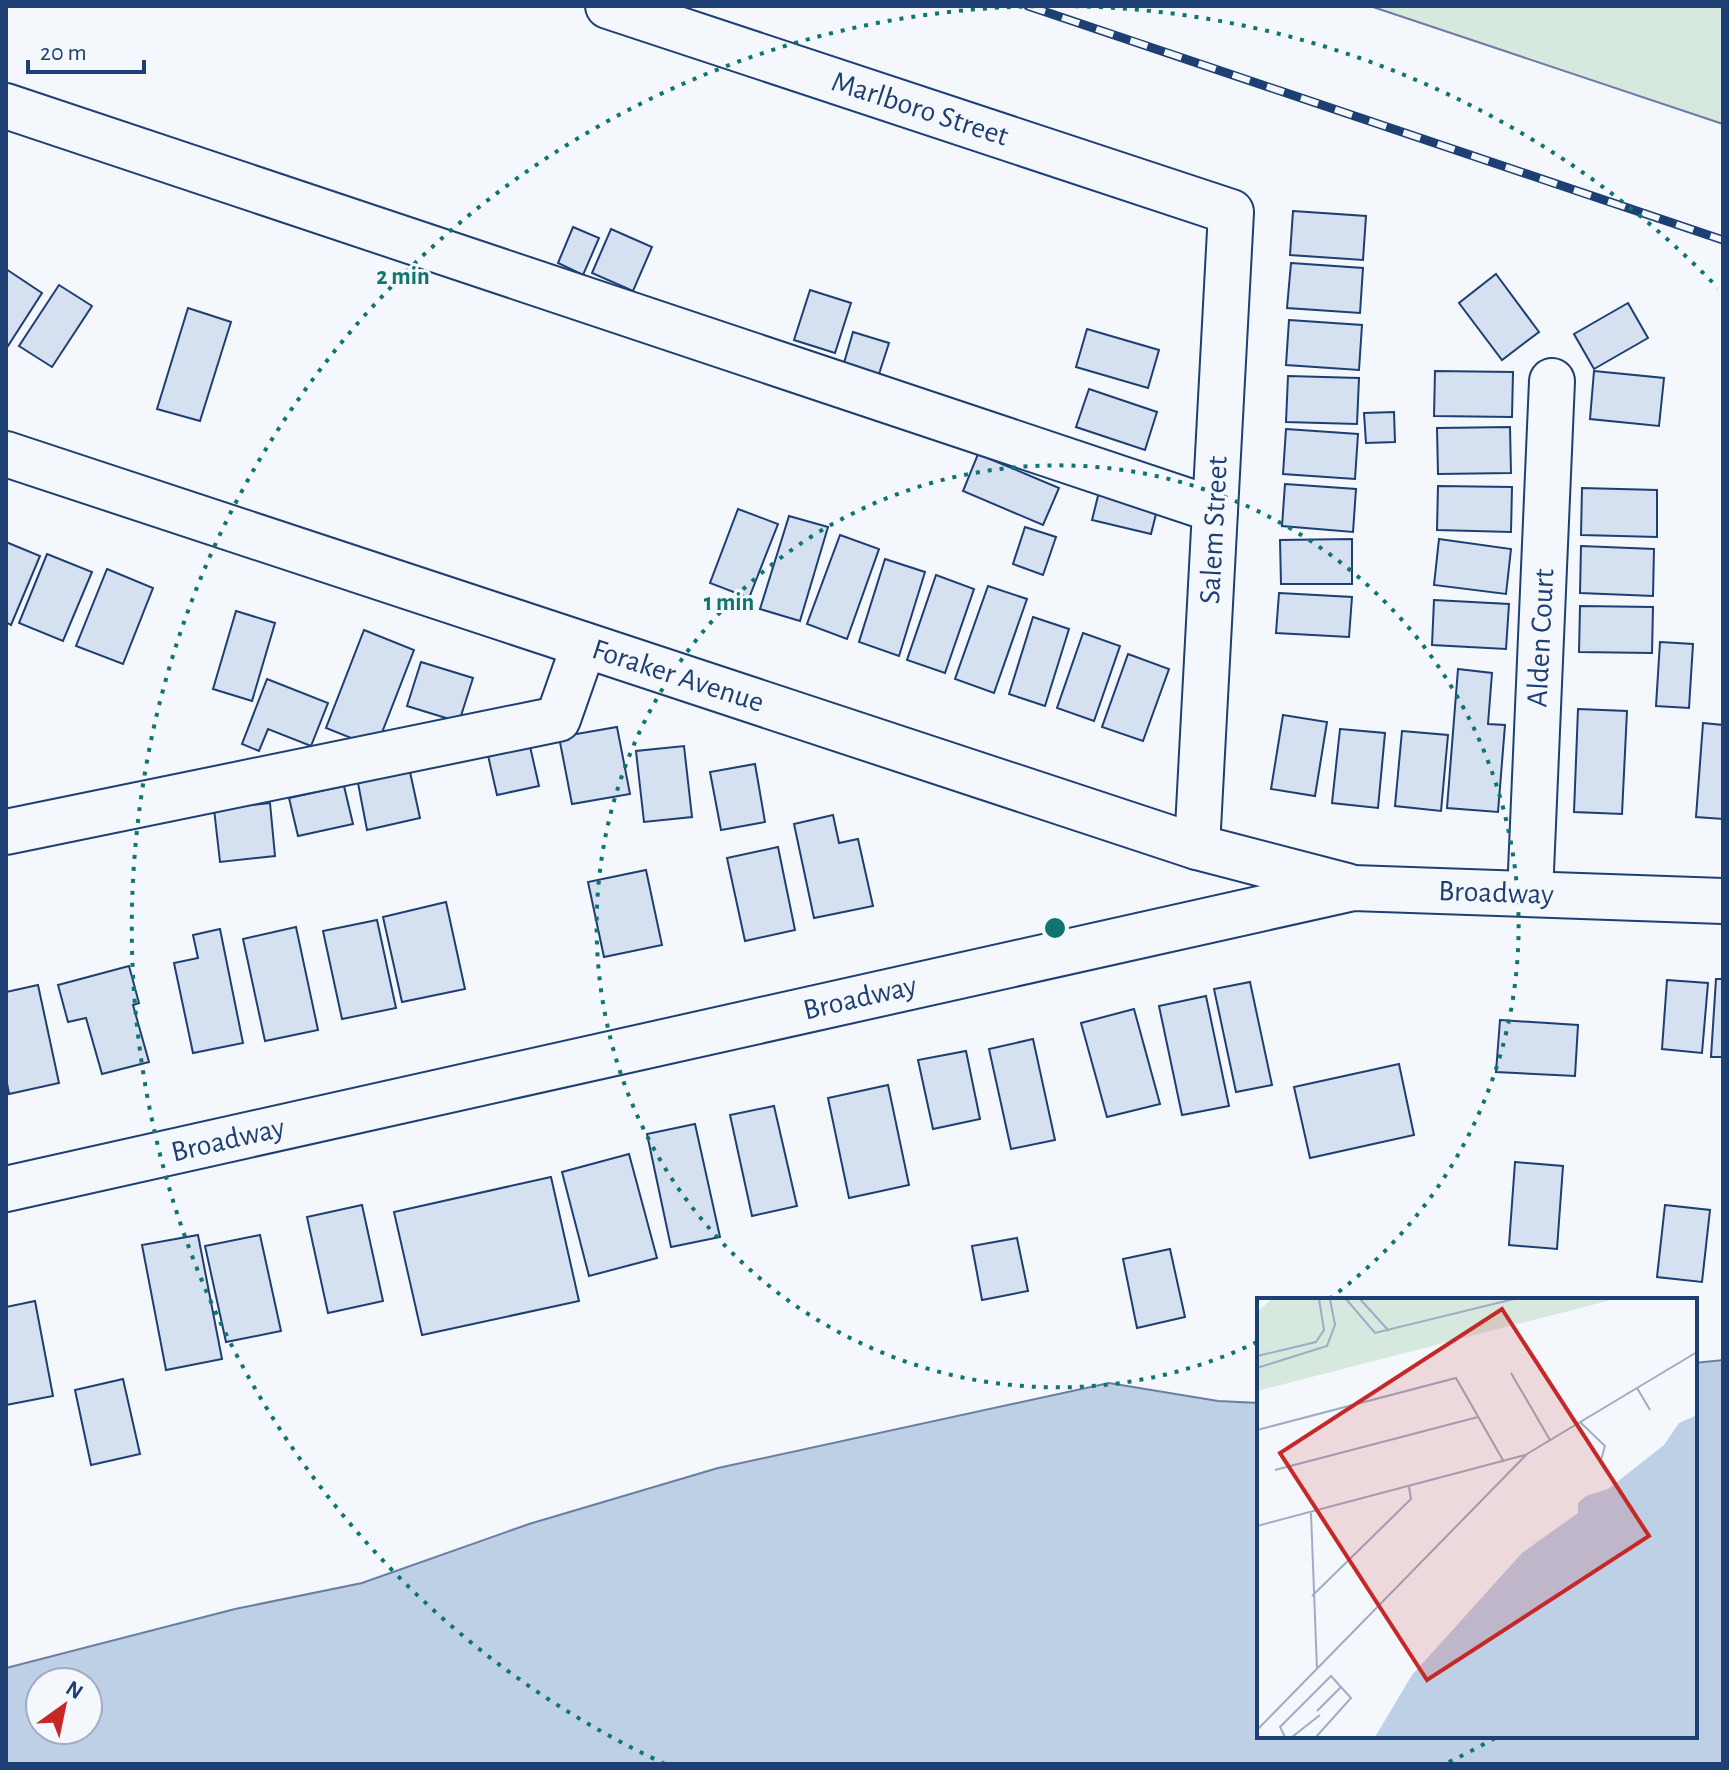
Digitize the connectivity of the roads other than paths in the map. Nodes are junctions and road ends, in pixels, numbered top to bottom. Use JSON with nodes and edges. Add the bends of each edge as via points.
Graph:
{"nodes":[{"id":1,"x":608,"y":6,"type":"edge"},
{"id":2,"x":6,"y":106,"type":"edge"},
{"id":3,"x":1231,"y":212,"type":"joint"},
{"id":4,"x":1552,"y":381,"type":"dead end"},
{"id":5,"x":6,"y":454,"type":"edge"},
{"id":6,"x":1215,"y":510,"type":"junction"},
{"id":7,"x":584,"y":645,"type":"junction"},
{"id":8,"x":6,"y":832,"type":"edge"},
{"id":9,"x":1197,"y":847,"type":"junction"},
{"id":10,"x":1353,"y":888,"type":"junction"},
{"id":11,"x":1530,"y":894,"type":"junction"},
{"id":12,"x":1723,"y":901,"type":"edge"},
{"id":13,"x":6,"y":1189,"type":"edge"}],
"edges":[{"from":1,"to":3,"type":"street","name":"Marlboro Street"},
{"from":2,"to":6,"type":"street"},
{"from":3,"to":6,"type":"street","name":"Salem Street"},
{"from":4,"to":11,"type":"street","name":"Alden Court"},
{"from":5,"to":7,"type":"street","name":"Foraker Avenue"},
{"from":6,"to":9,"type":"street","name":"Salem Street"},
{"from":7,"to":8,"type":"street","via":[[558,719]]},
{"from":7,"to":9,"type":"street","name":"Foraker Avenue"},
{"from":9,"to":10,"type":"street","name":"Foraker Avenue"},
{"from":10,"to":11,"type":"street","name":"Broadway"},
{"from":10,"to":13,"type":"street","name":"Broadway"},
{"from":11,"to":12,"type":"street","name":"Broadway"}]}
